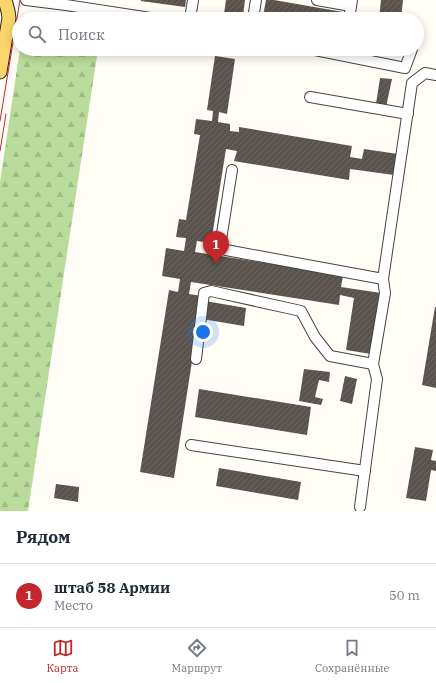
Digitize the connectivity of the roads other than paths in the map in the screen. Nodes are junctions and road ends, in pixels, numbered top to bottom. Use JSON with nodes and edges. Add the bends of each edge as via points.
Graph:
{"nodes":[{"id":1,"x":5,"y":0,"type":"edge"},
{"id":2,"x":26,"y":0,"type":"edge"},
{"id":3,"x":193,"y":0,"type":"edge"},
{"id":4,"x":256,"y":0,"type":"edge"},
{"id":5,"x":317,"y":0,"type":"edge"},
{"id":6,"x":79,"y":3,"type":"edge"},
{"id":7,"x":352,"y":3,"type":"edge"},
{"id":8,"x":102,"y":5,"type":"edge"},
{"id":9,"x":130,"y":12,"type":"edge"},
{"id":10,"x":191,"y":12,"type":"edge"},
{"id":11,"x":254,"y":12,"type":"edge"},
{"id":12,"x":358,"y":56,"type":"edge"},
{"id":13,"x":409,"y":56,"type":"edge"},
{"id":14,"x":0,"y":72,"type":"edge"},
{"id":15,"x":436,"y":75,"type":"edge"},
{"id":16,"x":310,"y":97,"type":"dead end"},
{"id":17,"x":408,"y":114,"type":"junction"},
{"id":18,"x":232,"y":170,"type":"dead end"},
{"id":19,"x":383,"y":279,"type":"junction"},
{"id":20,"x":196,"y":359,"type":"dead end"},
{"id":21,"x":374,"y":364,"type":"junction"},
{"id":22,"x":191,"y":445,"type":"dead end"},
{"id":23,"x":365,"y":471,"type":"junction"},
{"id":24,"x":360,"y":507,"type":"dead end"}],
"edges":[{"from":1,"to":14,"type":"main road","via":[[9,18]]},
{"from":2,"to":6,"type":"street"},
{"from":3,"to":10,"type":"street"},
{"from":4,"to":11,"type":"street"},
{"from":5,"to":7,"type":"street"},
{"from":6,"to":8,"type":"street"},
{"from":8,"to":9,"type":"street"},
{"from":12,"to":13,"type":"street","via":[[405,68]]},
{"from":15,"to":17,"type":"street","via":[[425,73],[412,82]]},
{"from":16,"to":17,"type":"street"},
{"from":17,"to":19,"type":"street"},
{"from":18,"to":19,"type":"street","via":[[220,246],[226,250]]},
{"from":19,"to":21,"type":"street","via":[[385,293]]},
{"from":20,"to":21,"type":"street","via":[[204,293],[211,291],[301,311],[315,337],[330,356]]},
{"from":21,"to":23,"type":"street","via":[[377,379]]},
{"from":22,"to":23,"type":"street"},
{"from":23,"to":24,"type":"street"}]}
